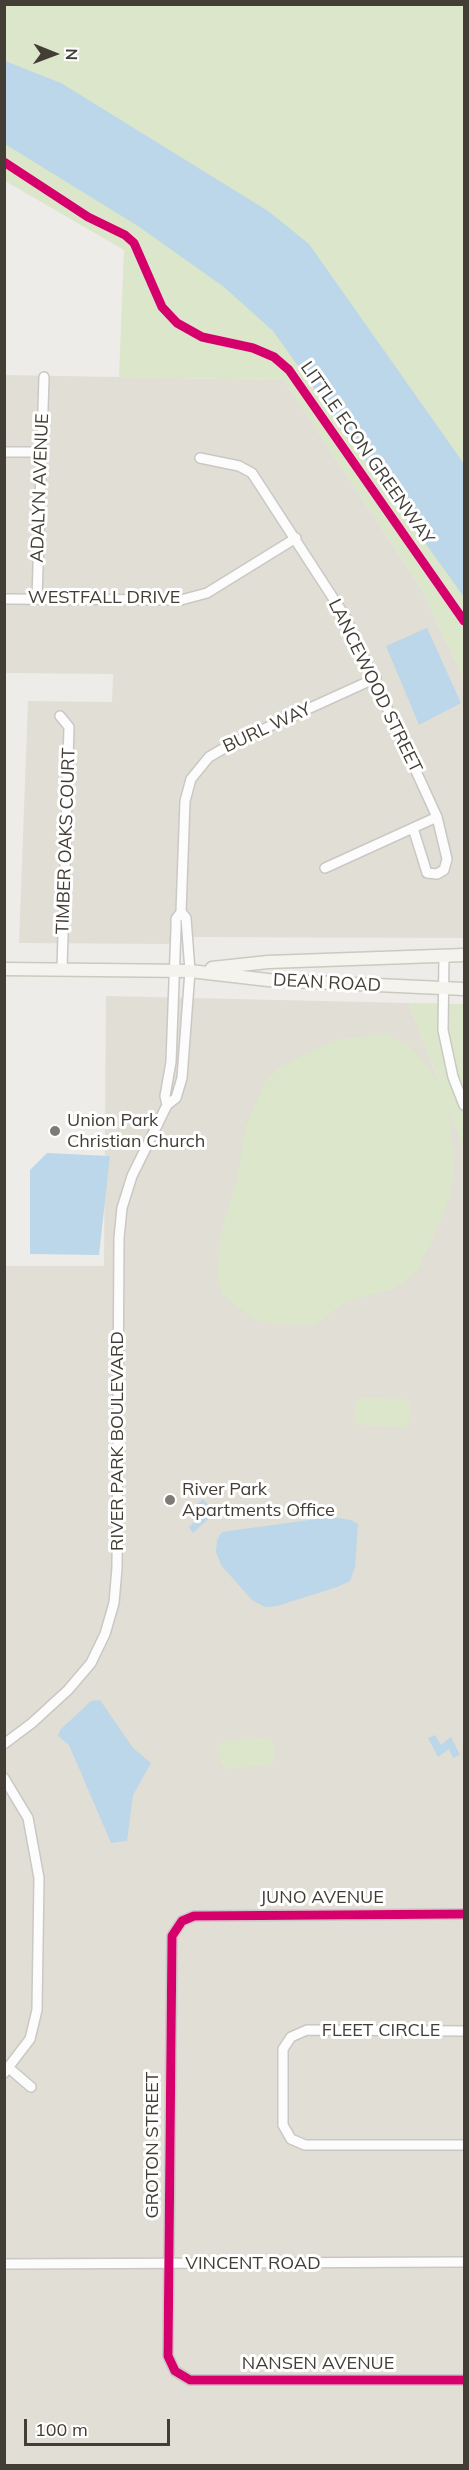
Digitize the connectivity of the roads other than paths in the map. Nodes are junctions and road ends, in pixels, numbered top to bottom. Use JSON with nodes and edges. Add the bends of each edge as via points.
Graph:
{"nodes":[{"id":1,"x":44,"y":377,"type":"dead end"},
{"id":2,"x":4,"y":452,"type":"edge"},
{"id":3,"x":42,"y":452,"type":"junction"},
{"id":4,"x":200,"y":458,"type":"dead end"},
{"id":5,"x":296,"y":538,"type":"junction"},
{"id":6,"x":4,"y":599,"type":"edge"},
{"id":7,"x":37,"y":599,"type":"junction"},
{"id":8,"x":376,"y":678,"type":"junction"},
{"id":9,"x":60,"y":716,"type":"dead end"},
{"id":10,"x":437,"y":817,"type":"junction"},
{"id":11,"x":413,"y":828,"type":"junction"},
{"id":12,"x":325,"y":868,"type":"dead end"},
{"id":13,"x":181,"y":912,"type":"junction"},
{"id":14,"x":444,"y":955,"type":"junction"},
{"id":15,"x":465,"y":955,"type":"edge"},
{"id":16,"x":4,"y":969,"type":"edge"},
{"id":17,"x":62,"y":969,"type":"junction"},
{"id":18,"x":174,"y":970,"type":"junction"},
{"id":19,"x":190,"y":970,"type":"junction"},
{"id":20,"x":443,"y":988,"type":"junction"},
{"id":21,"x":465,"y":989,"type":"edge"},
{"id":22,"x":167,"y":1105,"type":"junction"},
{"id":23,"x":465,"y":1106,"type":"edge"},
{"id":24,"x":4,"y":1744,"type":"edge"},
{"id":25,"x":4,"y":1778,"type":"edge"},
{"id":26,"x":465,"y":1914,"type":"edge"},
{"id":27,"x":182,"y":1921,"type":"joint"},
{"id":28,"x":465,"y":2031,"type":"edge"},
{"id":29,"x":7,"y":2071,"type":"edge"},
{"id":30,"x":31,"y":2087,"type":"dead end"},
{"id":31,"x":465,"y":2145,"type":"edge"},
{"id":32,"x":465,"y":2262,"type":"edge"},
{"id":33,"x":4,"y":2264,"type":"edge"},
{"id":34,"x":169,"y":2264,"type":"junction"},
{"id":35,"x":175,"y":2371,"type":"joint"},
{"id":36,"x":465,"y":2380,"type":"edge"}],
"edges":[{"from":1,"to":3,"type":"street","name":"ADALYN AVENUE"},
{"from":2,"to":3,"type":"street"},
{"from":3,"to":7,"type":"street","name":"ADALYN AVENUE"},
{"from":4,"to":5,"type":"street","name":"LANCEWOOD STREET","via":[[230,463],[252,473]]},
{"from":5,"to":7,"type":"street","name":"WESTFALL DRIVE","via":[[207,593],[181,600]]},
{"from":5,"to":8,"type":"street","name":"LANCEWOOD STREET","via":[[346,618]]},
{"from":6,"to":7,"type":"street","name":"WESTFALL DRIVE"},
{"from":8,"to":10,"type":"street","name":"LANCEWOOD STREET"},
{"from":8,"to":13,"type":"street","name":"BURL WAY","via":[[233,743],[209,757],[190,778],[185,801]]},
{"from":9,"to":17,"type":"street","name":"TIMBER OAKS COURT","via":[[69,727]]},
{"from":10,"to":11,"type":"street"},
{"from":10,"to":11,"type":"street","name":"LANCEWOOD STREET","via":[[447,859],[444,870],[437,874],[427,873]]},
{"from":11,"to":12,"type":"street"},
{"from":13,"to":18,"type":"street","name":"BURL WAY","via":[[176,919]]},
{"from":13,"to":19,"type":"street","name":"BURL WAY","via":[[186,918]]},
{"from":14,"to":15,"type":"main road","name":"DEAN ROAD"},
{"from":14,"to":19,"type":"main road","name":"DEAN ROAD","via":[[268,962]]},
{"from":14,"to":20,"type":"street"},
{"from":16,"to":17,"type":"main road","name":"DEAN ROAD"},
{"from":17,"to":18,"type":"main road","name":"DEAN ROAD"},
{"from":18,"to":19,"type":"main road","name":"DEAN ROAD"},
{"from":18,"to":22,"type":"street","name":"RIVER PARK BOULEVARD"},
{"from":19,"to":20,"type":"main road","name":"DEAN ROAD","via":[[268,980]]},
{"from":19,"to":22,"type":"street","name":"RIVER PARK BOULEVARD","via":[[184,1069],[176,1098]]},
{"from":20,"to":21,"type":"main road","name":"DEAN ROAD"},
{"from":20,"to":23,"type":"street","via":[[446,1050]]},
{"from":22,"to":24,"type":"street","name":"RIVER PARK BOULEVARD","via":[[132,1176],[118,1238],[114,1603],[105,1634],[90,1663],[61,1697]]},
{"from":25,"to":29,"type":"street","via":[[27,1818],[39,1878],[37,2010],[30,2039]]},
{"from":26,"to":27,"type":"street","name":"JUNO AVENUE","via":[[194,1916]]},
{"from":27,"to":34,"type":"street","name":"GROTON STREET","via":[[172,1936]]},
{"from":28,"to":31,"type":"street","name":"FLEET CIRCLE","via":[[307,2030],[291,2037],[283,2049],[283,2125],[291,2139],[305,2145]]},
{"from":29,"to":30,"type":"street"},
{"from":32,"to":34,"type":"street","name":"VINCENT ROAD"},
{"from":33,"to":34,"type":"street","name":"VINCENT ROAD"},
{"from":34,"to":35,"type":"street","name":"GROTON STREET","via":[[168,2356]]},
{"from":35,"to":36,"type":"street","name":"NANSEN AVENUE","via":[[190,2380]]}]}
